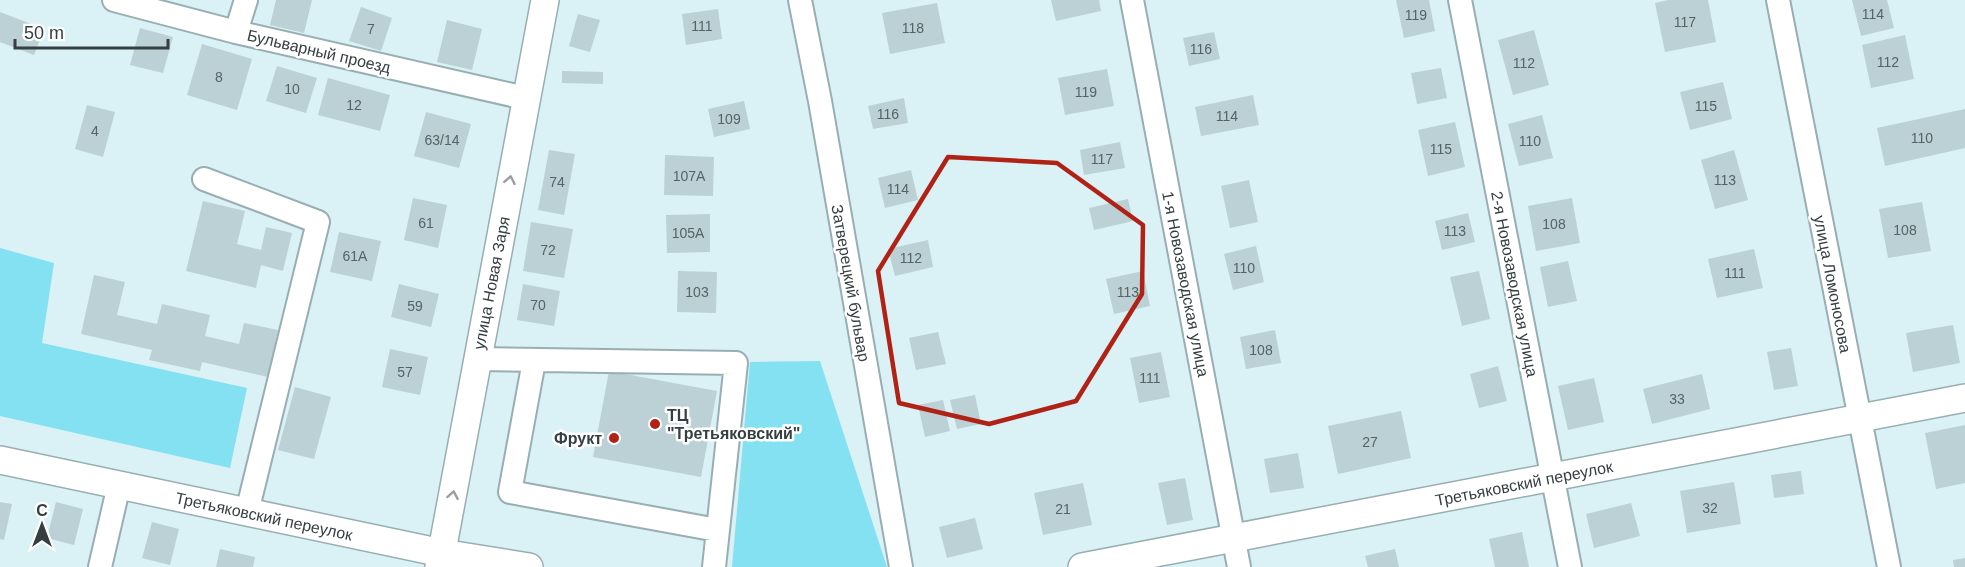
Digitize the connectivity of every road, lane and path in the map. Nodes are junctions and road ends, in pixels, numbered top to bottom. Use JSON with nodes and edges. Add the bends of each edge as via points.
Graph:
{"nodes":[{"id":1,"x":114,"y":0,"type":"edge"},
{"id":2,"x":246,"y":0,"type":"edge"},
{"id":3,"x":545,"y":0,"type":"edge"},
{"id":4,"x":800,"y":0,"type":"edge"},
{"id":5,"x":1132,"y":0,"type":"edge"},
{"id":6,"x":1460,"y":0,"type":"edge"},
{"id":7,"x":1778,"y":0,"type":"edge"},
{"id":8,"x":236,"y":32,"type":"junction"},
{"id":9,"x":525,"y":98,"type":"junction"},
{"id":10,"x":204,"y":179,"type":"dead end"},
{"id":11,"x":477,"y":359,"type":"junction"},
{"id":12,"x":534,"y":361,"type":"junction"},
{"id":13,"x":1965,"y":398,"type":"edge"},
{"id":14,"x":1859,"y":419,"type":"junction"},
{"id":15,"x":0,"y":460,"type":"edge"},
{"id":16,"x":1552,"y":478,"type":"junction"},
{"id":17,"x":119,"y":485,"type":"junction"},
{"id":18,"x":247,"y":512,"type":"junction"},
{"id":19,"x":717,"y":530,"type":"junction"},
{"id":20,"x":1233,"y":539,"type":"junction"},
{"id":21,"x":441,"y":560,"type":"edge"},
{"id":22,"x":100,"y":567,"type":"edge"},
{"id":23,"x":529,"y":567,"type":"edge"},
{"id":24,"x":714,"y":567,"type":"edge"},
{"id":25,"x":901,"y":567,"type":"edge"},
{"id":26,"x":1082,"y":567,"type":"edge"},
{"id":27,"x":1239,"y":567,"type":"edge"},
{"id":28,"x":1570,"y":567,"type":"edge"},
{"id":29,"x":1889,"y":567,"type":"edge"}],
"edges":[{"from":1,"to":8,"type":"street","name":"Бульварный проезд"},
{"from":2,"to":8,"type":"street"},
{"from":3,"to":9,"type":"main road","name":"улица Новая Заря"},
{"from":4,"to":25,"type":"street","name":"Затверецкий бульвар"},
{"from":5,"to":20,"type":"street","name":"1-я Новозаводская улица"},
{"from":6,"to":16,"type":"street","name":"2-я Новозаводская улица"},
{"from":7,"to":14,"type":"street","name":"улица Ломоносова"},
{"from":8,"to":9,"type":"street","name":"Бульварный проезд"},
{"from":11,"to":9,"type":"main road","name":"улица Новая Заря","one_way":true},
{"from":10,"to":18,"type":"street","via":[[318,222]]},
{"from":11,"to":12,"type":"street"},
{"from":21,"to":11,"type":"main road","name":"улица Новая Заря","one_way":true},
{"from":12,"to":19,"type":"street","via":[[510,492]]},
{"from":12,"to":19,"type":"street","via":[[736,363]]},
{"from":13,"to":14,"type":"main road","name":"Третьяковский переулок"},
{"from":14,"to":16,"type":"main road","name":"Третьяковский переулок"},
{"from":14,"to":29,"type":"street","name":"улица Ломоносова"},
{"from":15,"to":17,"type":"main road","name":"Третьяковский переулок"},
{"from":16,"to":20,"type":"main road","name":"Третьяковский переулок"},
{"from":16,"to":28,"type":"street","name":"2-я Новозаводская улица"},
{"from":17,"to":18,"type":"main road","name":"Третьяковский переулок"},
{"from":17,"to":22,"type":"street"},
{"from":18,"to":21,"type":"main road","name":"Третьяковский переулок"},
{"from":19,"to":24,"type":"street"},
{"from":20,"to":26,"type":"main road","name":"Третьяковский переулок"},
{"from":20,"to":27,"type":"street","name":"1-я Новозаводская улица"},
{"from":21,"to":23,"type":"main road","name":"Третьяковский переулок"}]}
